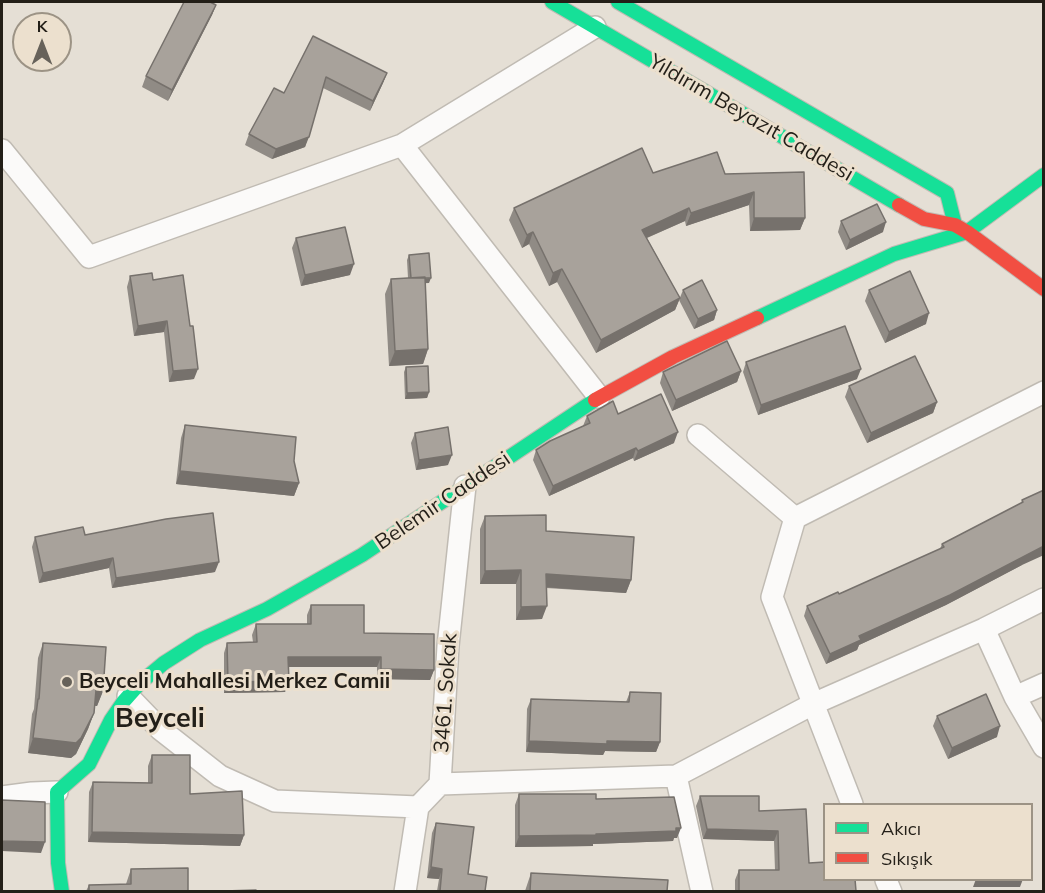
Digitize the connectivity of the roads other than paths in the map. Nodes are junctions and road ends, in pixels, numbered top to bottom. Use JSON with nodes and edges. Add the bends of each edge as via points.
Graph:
{"nodes":[{"id":1,"x":552,"y":2,"type":"edge"},
{"id":2,"x":618,"y":2,"type":"edge"},
{"id":3,"x":595,"y":27,"type":"junction"},
{"id":4,"x":402,"y":145,"type":"junction"},
{"id":5,"x":2,"y":150,"type":"edge"},
{"id":6,"x":1044,"y":175,"type":"edge"},
{"id":7,"x":955,"y":225,"type":"junction"},
{"id":8,"x":967,"y":232,"type":"junction"},
{"id":9,"x":1044,"y":289,"type":"edge"},
{"id":10,"x":1044,"y":392,"type":"edge"},
{"id":11,"x":599,"y":397,"type":"junction"},
{"id":12,"x":698,"y":435,"type":"dead end"},
{"id":13,"x":465,"y":486,"type":"junction"},
{"id":14,"x":795,"y":518,"type":"junction"},
{"id":15,"x":1044,"y":599,"type":"edge"},
{"id":16,"x":984,"y":629,"type":"junction"},
{"id":17,"x":1044,"y":684,"type":"edge"},
{"id":18,"x":128,"y":696,"type":"junction"},
{"id":19,"x":1015,"y":697,"type":"junction"},
{"id":20,"x":813,"y":704,"type":"junction"},
{"id":21,"x":1044,"y":747,"type":"edge"},
{"id":22,"x":676,"y":776,"type":"junction"},
{"id":23,"x":440,"y":784,"type":"junction"},
{"id":24,"x":57,"y":792,"type":"junction"},
{"id":25,"x":2,"y":797,"type":"edge"},
{"id":26,"x":852,"y":803,"type":"edge"},
{"id":27,"x":418,"y":807,"type":"junction"},
{"id":28,"x":62,"y":891,"type":"edge"},
{"id":29,"x":405,"y":891,"type":"edge"},
{"id":30,"x":702,"y":891,"type":"edge"}],
"edges":[{"from":1,"to":3,"type":"street","name":"Yıldırım Beyazıt Caddesi"},
{"from":2,"to":7,"type":"street","name":"Yıldırım Beyazıt Caddesi","via":[[947,193]]},
{"from":3,"to":4,"type":"street"},
{"from":3,"to":7,"type":"street","name":"Yıldırım Beyazıt Caddesi","via":[[924,219]]},
{"from":4,"to":5,"type":"street","via":[[89,257]]},
{"from":4,"to":11,"type":"street"},
{"from":6,"to":8,"type":"street","name":"Belemir Caddesi"},
{"from":7,"to":8,"type":"street","name":"Yıldırım Beyazıt Caddesi"},
{"from":8,"to":9,"type":"street","name":"Yıldırım Beyazıt Caddesi"},
{"from":8,"to":11,"type":"street","name":"Belemir Caddesi","via":[[894,254],[673,357]]},
{"from":10,"to":14,"type":"street"},
{"from":11,"to":13,"type":"street","name":"Belemir Caddesi"},
{"from":12,"to":14,"type":"street"},
{"from":13,"to":18,"type":"street","name":"Belemir Caddesi","via":[[317,582],[200,640],[164,663]]},
{"from":13,"to":23,"type":"street","name":"3461. Sokak","via":[[448,646]]},
{"from":14,"to":20,"type":"street","via":[[772,597]]},
{"from":15,"to":16,"type":"street"},
{"from":16,"to":19,"type":"street"},
{"from":16,"to":20,"type":"street"},
{"from":17,"to":19,"type":"street"},
{"from":18,"to":24,"type":"street","name":"Belemir Caddesi","via":[[89,764]]},
{"from":18,"to":27,"type":"street","via":[[160,729],[220,776],[275,801]]},
{"from":19,"to":21,"type":"street"},
{"from":20,"to":22,"type":"street"},
{"from":20,"to":26,"type":"street"},
{"from":22,"to":23,"type":"street"},
{"from":22,"to":30,"type":"street"},
{"from":23,"to":27,"type":"street","name":"3461. Sokak"},
{"from":24,"to":25,"type":"street"},
{"from":24,"to":28,"type":"street"},
{"from":27,"to":29,"type":"street"}]}
